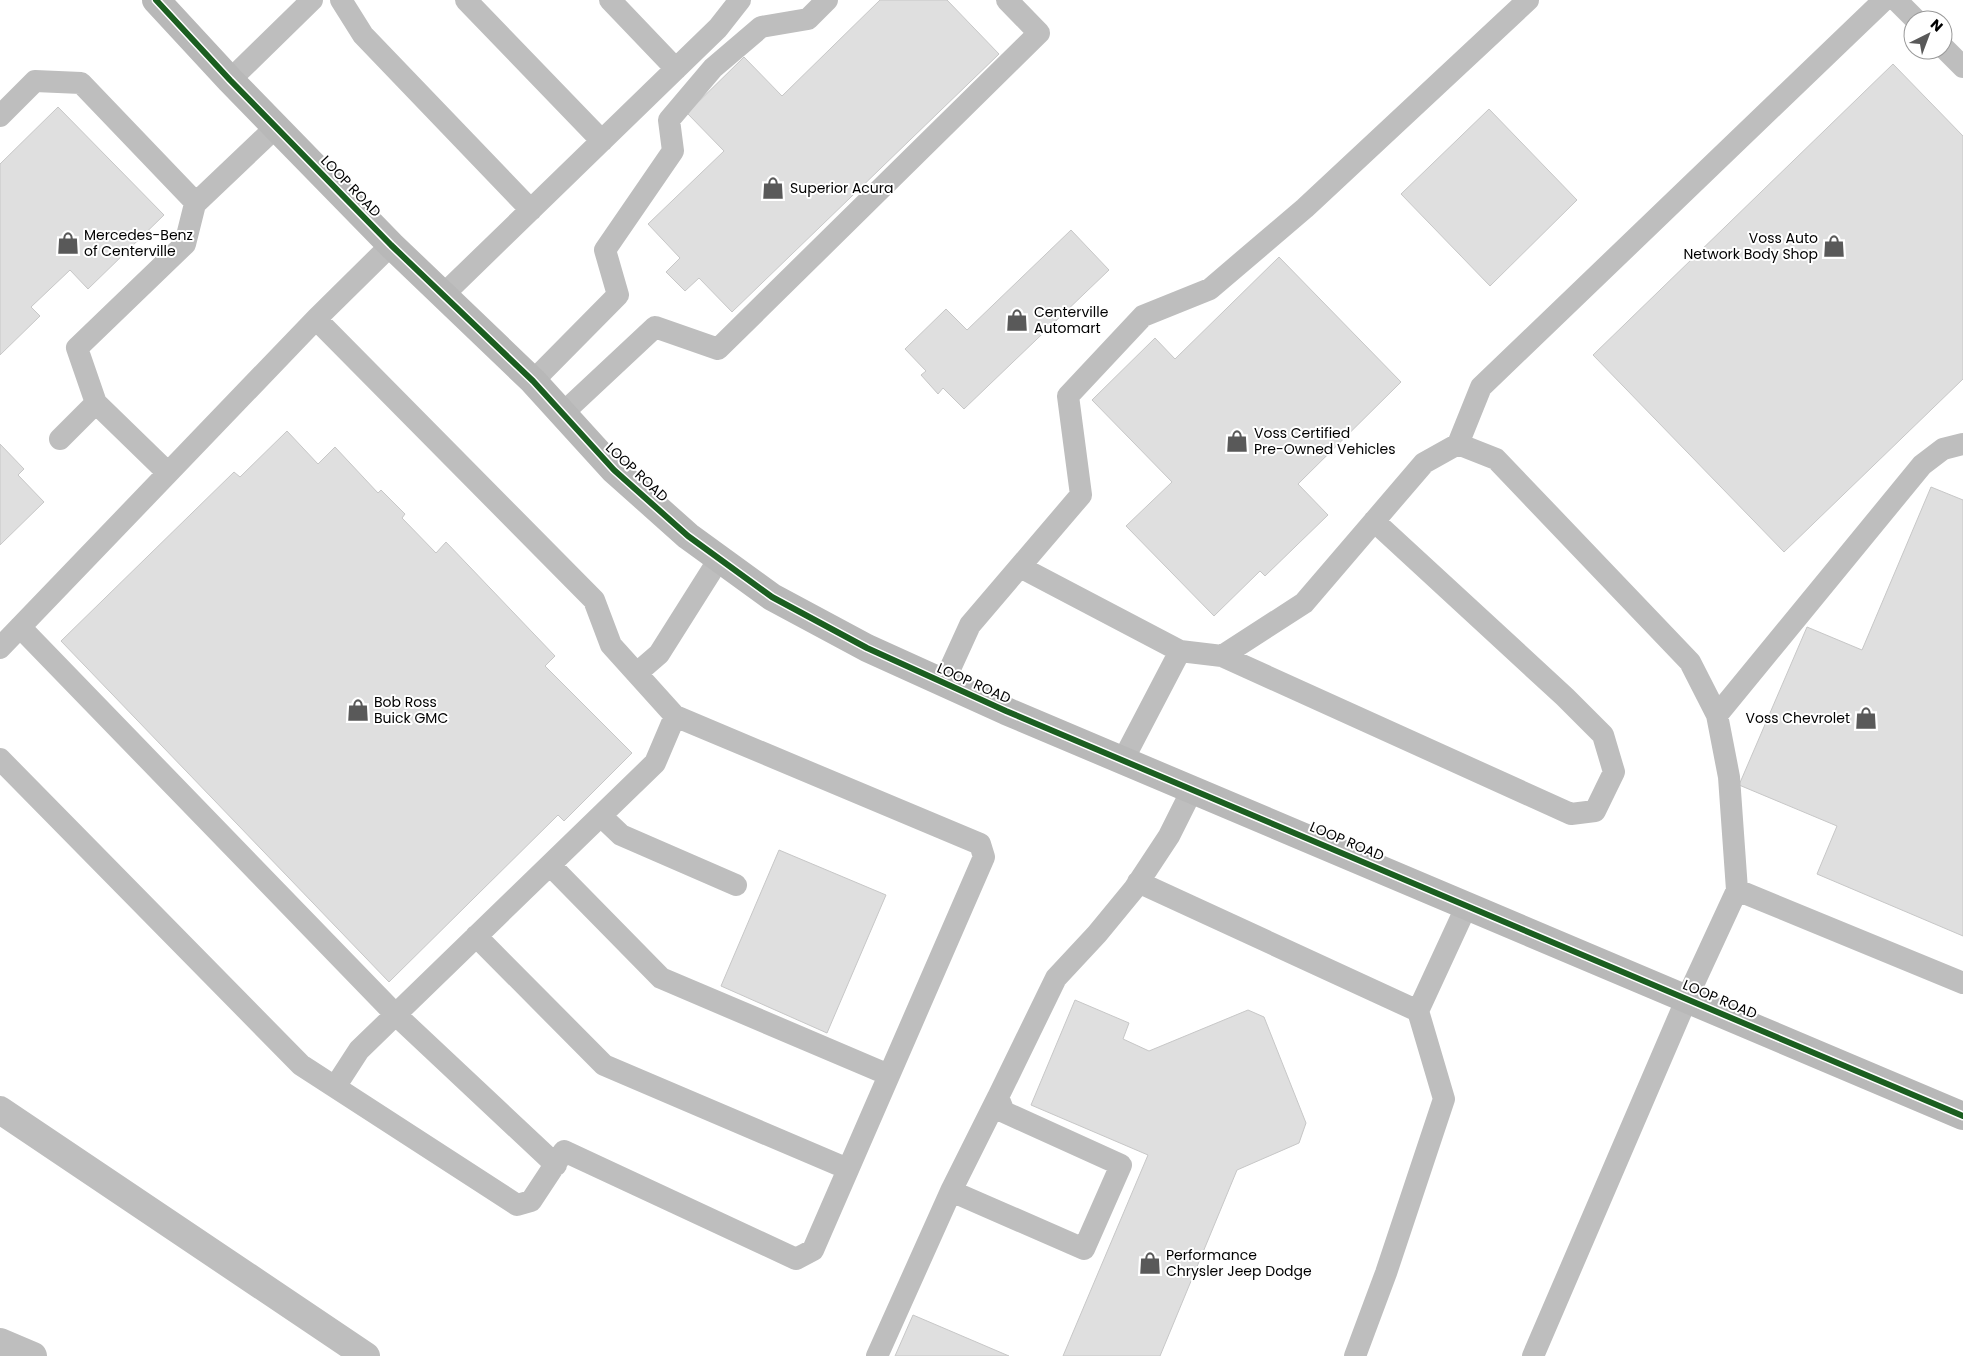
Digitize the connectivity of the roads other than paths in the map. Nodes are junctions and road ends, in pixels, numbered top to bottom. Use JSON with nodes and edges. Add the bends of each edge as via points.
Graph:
{"nodes":[{"id":1,"x":156,"y":0,"type":"edge"},
{"id":2,"x":312,"y":0,"type":"edge"},
{"id":3,"x":341,"y":0,"type":"edge"},
{"id":4,"x":466,"y":0,"type":"edge"},
{"id":5,"x":610,"y":0,"type":"edge"},
{"id":6,"x":740,"y":0,"type":"edge"},
{"id":7,"x":827,"y":0,"type":"edge"},
{"id":8,"x":1007,"y":0,"type":"edge"},
{"id":9,"x":1528,"y":0,"type":"edge"},
{"id":10,"x":1884,"y":0,"type":"edge"},
{"id":11,"x":1896,"y":0,"type":"edge"},
{"id":12,"x":1906,"y":10,"type":"edge"},
{"id":13,"x":1953,"y":57,"type":"edge"},
{"id":14,"x":1963,"y":67,"type":"edge"},
{"id":15,"x":676,"y":69,"type":"junction"},
{"id":16,"x":230,"y":80,"type":"junction"},
{"id":17,"x":0,"y":116,"type":"edge"},
{"id":18,"x":276,"y":128,"type":"junction"},
{"id":19,"x":602,"y":141,"type":"junction"},
{"id":20,"x":196,"y":203,"type":"junction"},
{"id":21,"x":531,"y":210,"type":"junction"},
{"id":22,"x":391,"y":246,"type":"junction"},
{"id":23,"x":442,"y":296,"type":"junction"},
{"id":24,"x":316,"y":319,"type":"junction"},
{"id":25,"x":533,"y":381,"type":"junction"},
{"id":26,"x":96,"y":403,"type":"junction"},
{"id":27,"x":563,"y":413,"type":"junction"},
{"id":28,"x":60,"y":439,"type":"dead end"},
{"id":29,"x":1458,"y":444,"type":"junction"},
{"id":30,"x":1963,"y":444,"type":"edge"},
{"id":31,"x":168,"y":472,"type":"junction"},
{"id":32,"x":1374,"y":521,"type":"junction"},
{"id":33,"x":719,"y":559,"type":"junction"},
{"id":34,"x":1020,"y":566,"type":"junction"},
{"id":35,"x":20,"y":627,"type":"junction"},
{"id":36,"x":0,"y":648,"type":"edge"},
{"id":37,"x":1180,"y":651,"type":"junction"},
{"id":38,"x":1222,"y":656,"type":"junction"},
{"id":39,"x":637,"y":673,"type":"junction"},
{"id":40,"x":944,"y":682,"type":"junction"},
{"id":41,"x":1717,"y":715,"type":"junction"},
{"id":42,"x":675,"y":716,"type":"junction"},
{"id":43,"x":0,"y":759,"type":"edge"},
{"id":44,"x":1123,"y":760,"type":"junction"},
{"id":45,"x":1192,"y":790,"type":"junction"},
{"id":46,"x":601,"y":816,"type":"junction"},
{"id":47,"x":550,"y":865,"type":"junction"},
{"id":48,"x":1138,"y":882,"type":"junction"},
{"id":49,"x":736,"y":885,"type":"dead end"},
{"id":50,"x":1736,"y":890,"type":"junction"},
{"id":51,"x":1467,"y":905,"type":"junction"},
{"id":52,"x":476,"y":936,"type":"junction"},
{"id":53,"x":1963,"y":983,"type":"edge"},
{"id":54,"x":1687,"y":998,"type":"junction"},
{"id":55,"x":1418,"y":1011,"type":"junction"},
{"id":56,"x":395,"y":1014,"type":"junction"},
{"id":57,"x":889,"y":1074,"type":"junction"},
{"id":58,"x":335,"y":1087,"type":"junction"},
{"id":59,"x":998,"y":1098,"type":"junction"},
{"id":60,"x":0,"y":1110,"type":"edge"},
{"id":61,"x":1963,"y":1116,"type":"edge"},
{"id":62,"x":556,"y":1165,"type":"junction"},
{"id":63,"x":848,"y":1169,"type":"junction"},
{"id":64,"x":951,"y":1191,"type":"junction"},
{"id":65,"x":0,"y":1342,"type":"edge"},
{"id":66,"x":32,"y":1356,"type":"edge"},
{"id":67,"x":366,"y":1356,"type":"edge"},
{"id":68,"x":877,"y":1356,"type":"edge"},
{"id":69,"x":1355,"y":1356,"type":"edge"},
{"id":70,"x":1533,"y":1356,"type":"edge"}],
"edges":[{"from":1,"to":16,"type":"street","name":"LOOP ROAD"},
{"from":2,"to":16,"type":"lane"},
{"from":3,"to":21,"type":"lane","via":[[363,35]]},
{"from":4,"to":19,"type":"lane"},
{"from":5,"to":15,"type":"lane"},
{"from":6,"to":15,"type":"lane","via":[[718,28]]},
{"from":7,"to":25,"type":"lane","via":[[808,19],[761,27],[713,68],[669,120],[673,151],[606,250],[618,295]]},
{"from":8,"to":27,"type":"lane","via":[[1039,34],[718,349],[655,327]]},
{"from":9,"to":34,"type":"lane","via":[[1305,208],[1210,289],[1143,316],[1068,396],[1081,495]]},
{"from":10,"to":29,"type":"lane","via":[[1481,387]]},
{"from":11,"to":12,"type":"lane"},
{"from":13,"to":14,"type":"lane"},
{"from":15,"to":19,"type":"lane"},
{"from":16,"to":18,"type":"street","name":"LOOP ROAD"},
{"from":17,"to":20,"type":"lane","via":[[35,81],[81,83]]},
{"from":18,"to":20,"type":"lane"},
{"from":18,"to":22,"type":"street","name":"LOOP ROAD"},
{"from":19,"to":21,"type":"lane"},
{"from":20,"to":26,"type":"lane","via":[[185,244],[77,348]]},
{"from":21,"to":23,"type":"lane"},
{"from":22,"to":23,"type":"street","name":"LOOP ROAD"},
{"from":22,"to":24,"type":"lane"},
{"from":23,"to":25,"type":"street","name":"LOOP ROAD"},
{"from":24,"to":31,"type":"lane"},
{"from":24,"to":39,"type":"lane","via":[[594,600],[611,645]]},
{"from":25,"to":27,"type":"street","name":"LOOP ROAD"},
{"from":26,"to":28,"type":"lane"},
{"from":26,"to":31,"type":"lane"},
{"from":27,"to":33,"type":"street","name":"LOOP ROAD","via":[[614,470]]},
{"from":29,"to":32,"type":"lane","via":[[1424,463]]},
{"from":29,"to":41,"type":"lane","via":[[1496,460],[1684,655]]},
{"from":30,"to":41,"type":"lane","via":[[1944,449],[1922,465]]},
{"from":31,"to":35,"type":"lane"},
{"from":32,"to":38,"type":"lane","via":[[1304,603]]},
{"from":32,"to":38,"type":"lane","via":[[1565,696],[1603,735],[1614,772],[1595,811],[1572,814]]},
{"from":33,"to":39,"type":"lane","via":[[658,654]]},
{"from":33,"to":40,"type":"street","name":"LOOP ROAD","via":[[772,597],[867,648]]},
{"from":34,"to":37,"type":"lane"},
{"from":34,"to":40,"type":"lane","via":[[970,625]]},
{"from":35,"to":36,"type":"lane"},
{"from":35,"to":56,"type":"lane"},
{"from":37,"to":38,"type":"lane"},
{"from":37,"to":44,"type":"lane"},
{"from":39,"to":42,"type":"lane"},
{"from":40,"to":44,"type":"street","name":"LOOP ROAD"},
{"from":41,"to":50,"type":"lane","via":[[1729,777]]},
{"from":42,"to":46,"type":"lane","via":[[655,763]]},
{"from":42,"to":57,"type":"lane","via":[[980,844],[984,857]]},
{"from":43,"to":58,"type":"lane","via":[[301,1065]]},
{"from":44,"to":45,"type":"street","name":"LOOP ROAD"},
{"from":45,"to":48,"type":"lane","via":[[1169,836]]},
{"from":45,"to":51,"type":"street","name":"LOOP ROAD"},
{"from":46,"to":47,"type":"lane"},
{"from":46,"to":49,"type":"lane","via":[[621,835]]},
{"from":47,"to":52,"type":"lane"},
{"from":47,"to":57,"type":"lane","via":[[662,978]]},
{"from":48,"to":55,"type":"lane"},
{"from":48,"to":59,"type":"lane","via":[[1097,934],[1056,978]]},
{"from":50,"to":53,"type":"lane"},
{"from":50,"to":54,"type":"lane"},
{"from":51,"to":54,"type":"street","name":"LOOP ROAD"},
{"from":51,"to":55,"type":"lane"},
{"from":52,"to":56,"type":"lane"},
{"from":52,"to":63,"type":"lane","via":[[604,1065]]},
{"from":54,"to":61,"type":"street","name":"LOOP ROAD"},
{"from":54,"to":70,"type":"lane"},
{"from":55,"to":69,"type":"lane","via":[[1444,1099]]},
{"from":56,"to":58,"type":"lane","via":[[358,1050]]},
{"from":56,"to":62,"type":"lane"},
{"from":57,"to":63,"type":"lane"},
{"from":58,"to":62,"type":"lane","via":[[517,1205],[531,1201]]},
{"from":59,"to":64,"type":"lane"},
{"from":59,"to":64,"type":"lane","via":[[1004,1112],[1121,1165],[1084,1249]]},
{"from":60,"to":67,"type":"highway"},
{"from":62,"to":63,"type":"lane","via":[[564,1151],[796,1260],[812,1250]]},
{"from":64,"to":68,"type":"lane"},
{"from":65,"to":66,"type":"highway"}]}
